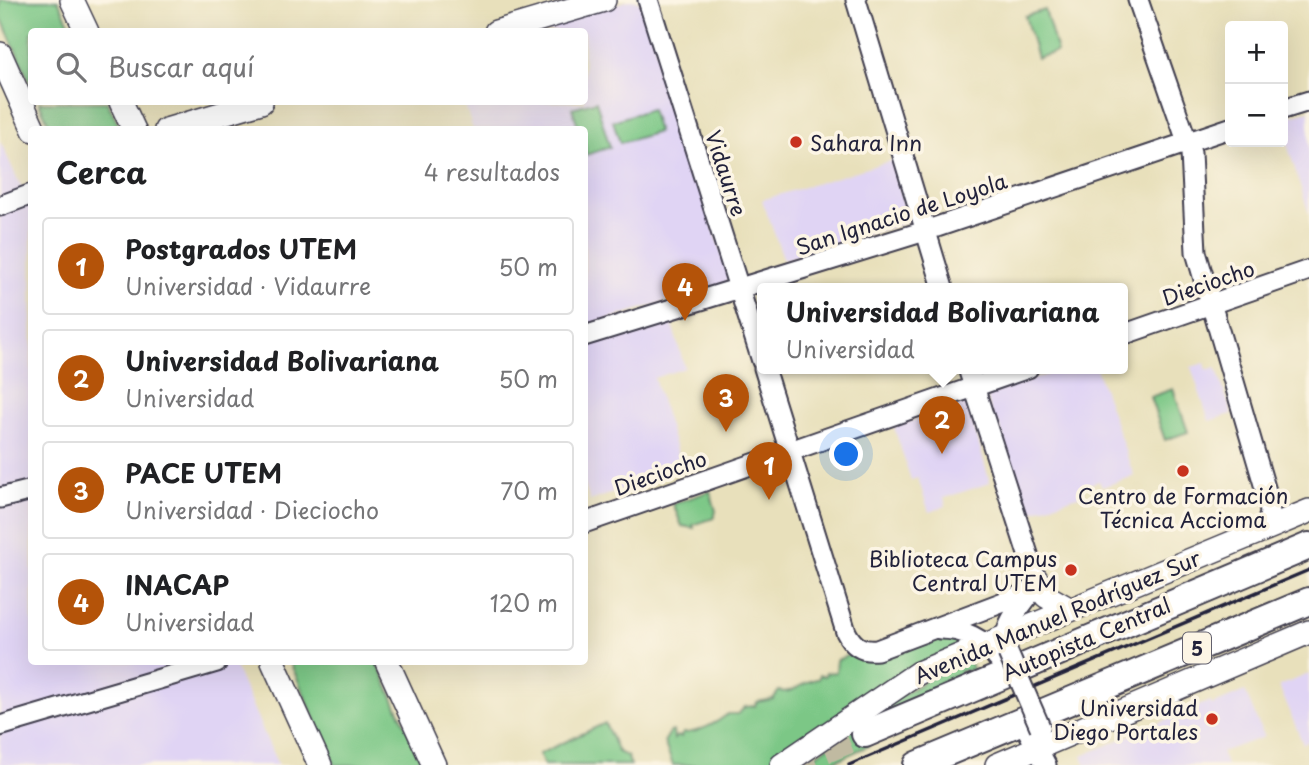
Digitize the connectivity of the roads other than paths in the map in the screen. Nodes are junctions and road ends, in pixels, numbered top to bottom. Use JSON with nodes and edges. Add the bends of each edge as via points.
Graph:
{"nodes":[{"id":1,"x":72,"y":0,"type":"edge"},
{"id":2,"x":604,"y":0,"type":"edge"},
{"id":3,"x":648,"y":0,"type":"edge"},
{"id":4,"x":856,"y":0,"type":"edge"},
{"id":5,"x":1138,"y":0,"type":"edge"},
{"id":6,"x":85,"y":28,"type":"edge"},
{"id":7,"x":510,"y":28,"type":"edge"},
{"id":8,"x":0,"y":54,"type":"edge"},
{"id":9,"x":1309,"y":101,"type":"edge"},
{"id":10,"x":122,"y":105,"type":"edge"},
{"id":11,"x":251,"y":105,"type":"edge"},
{"id":12,"x":1288,"y":107,"type":"edge"},
{"id":13,"x":32,"y":126,"type":"edge"},
{"id":14,"x":132,"y":126,"type":"edge"},
{"id":15,"x":180,"y":126,"type":"edge"},
{"id":16,"x":1225,"y":130,"type":"edge"},
{"id":17,"x":1188,"y":143,"type":"junction"},
{"id":18,"x":28,"y":196,"type":"edge"},
{"id":19,"x":0,"y":206,"type":"edge"},
{"id":20,"x":925,"y":231,"type":"junction"},
{"id":21,"x":1309,"y":270,"type":"edge"},
{"id":22,"x":941,"y":283,"type":"edge"},
{"id":23,"x":740,"y":288,"type":"junction"},
{"id":24,"x":1210,"y":305,"type":"junction"},
{"id":25,"x":1128,"y":333,"type":"edge"},
{"id":26,"x":588,"y":335,"type":"edge"},
{"id":27,"x":757,"y":344,"type":"edge"},
{"id":28,"x":766,"y":374,"type":"edge"},
{"id":29,"x":970,"y":374,"type":"edge"},
{"id":30,"x":1012,"y":374,"type":"edge"},
{"id":31,"x":974,"y":388,"type":"junction"},
{"id":32,"x":789,"y":452,"type":"junction"},
{"id":33,"x":28,"y":490,"type":"edge"},
{"id":34,"x":0,"y":498,"type":"edge"},
{"id":35,"x":1309,"y":511,"type":"edge"},
{"id":36,"x":588,"y":522,"type":"edge"},
{"id":37,"x":1266,"y":528,"type":"junction"},
{"id":38,"x":1309,"y":530,"type":"edge"},
{"id":39,"x":1309,"y":546,"type":"edge"},
{"id":40,"x":1033,"y":586,"type":"junction"},
{"id":41,"x":1309,"y":601,"type":"edge"},
{"id":42,"x":1069,"y":609,"type":"junction"},
{"id":43,"x":1144,"y":615,"type":"junction"},
{"id":44,"x":1309,"y":618,"type":"edge"},
{"id":45,"x":935,"y":629,"type":"junction"},
{"id":46,"x":1309,"y":632,"type":"edge"},
{"id":47,"x":999,"y":647,"type":"junction"},
{"id":48,"x":207,"y":665,"type":"edge"},
{"id":49,"x":274,"y":665,"type":"edge"},
{"id":50,"x":388,"y":665,"type":"edge"},
{"id":51,"x":1085,"y":694,"type":"junction"},
{"id":52,"x":0,"y":726,"type":"edge"},
{"id":53,"x":865,"y":734,"type":"tunnel mouth"},
{"id":54,"x":1040,"y":743,"type":"edge"},
{"id":55,"x":1007,"y":764,"type":"edge"},
{"id":56,"x":320,"y":765,"type":"edge"},
{"id":57,"x":434,"y":765,"type":"edge"},
{"id":58,"x":782,"y":765,"type":"edge"},
{"id":59,"x":917,"y":765,"type":"edge"}],
"edges":[{"from":1,"to":6,"type":"main road"},
{"from":2,"to":7,"type":"main road"},
{"from":3,"to":23,"type":"street","name":"Vidaurre"},
{"from":4,"to":20,"type":"street"},
{"from":5,"to":17,"type":"street"},
{"from":8,"to":13,"type":"main road"},
{"from":9,"to":12,"type":"street"},
{"from":10,"to":14,"type":"main road"},
{"from":11,"to":15,"type":"main road"},
{"from":16,"to":17,"type":"street","name":"San Ignacio de Loyola"},
{"from":17,"to":20,"type":"street","name":"San Ignacio de Loyola"},
{"from":17,"to":24,"type":"street","via":[[1195,242]]},
{"from":18,"to":19,"type":"street"},
{"from":20,"to":22,"type":"street"},
{"from":20,"to":23,"type":"street","name":"San Ignacio de Loyola"},
{"from":21,"to":24,"type":"street","name":"Dieciocho"},
{"from":23,"to":26,"type":"street","name":"San Ignacio de Loyola"},
{"from":23,"to":27,"type":"street","name":"Vidaurre"},
{"from":24,"to":25,"type":"street","name":"Dieciocho"},
{"from":24,"to":37,"type":"street","via":[[1268,498]]},
{"from":28,"to":32,"type":"street"},
{"from":29,"to":31,"type":"street"},
{"from":30,"to":31,"type":"street","name":"Dieciocho"},
{"from":31,"to":32,"type":"street","name":"Dieciocho"},
{"from":31,"to":40,"type":"street"},
{"from":32,"to":36,"type":"street","name":"Dieciocho"},
{"from":32,"to":45,"type":"street","via":[[846,632],[858,648],[877,650]]},
{"from":33,"to":34,"type":"street"},
{"from":35,"to":37,"type":"main road","name":"Avenida Manuel Rodríguez Sur"},
{"from":37,"to":42,"type":"main road","name":"Avenida Manuel Rodríguez Sur"},
{"from":38,"to":43,"type":"highway","via":[[1189,585]]},
{"from":39,"to":43,"type":"highway","name":"Autopista Central"},
{"from":40,"to":42,"type":"main road"},
{"from":40,"to":45,"type":"street"},
{"from":40,"to":47,"type":"street","via":[[1015,611]]},
{"from":41,"to":51,"type":"highway","number":"5"},
{"from":42,"to":47,"type":"main road","name":"Avenida Manuel Rodríguez Sur"},
{"from":43,"to":53,"type":"highway","name":"Autopista Central"},
{"from":44,"to":51,"type":"highway","via":[[1162,678]]},
{"from":45,"to":47,"type":"street","via":[[960,631]]},
{"from":46,"to":54,"type":"main road"},
{"from":47,"to":54,"type":"street"},
{"from":47,"to":58,"type":"main road","name":"Avenida Manuel Rodríguez Sur","via":[[906,680]]},
{"from":48,"to":52,"type":"street"},
{"from":49,"to":56,"type":"main road"},
{"from":50,"to":57,"type":"main road"},
{"from":51,"to":59,"type":"highway","number":"5"},
{"from":54,"to":55,"type":"main road"}]}
